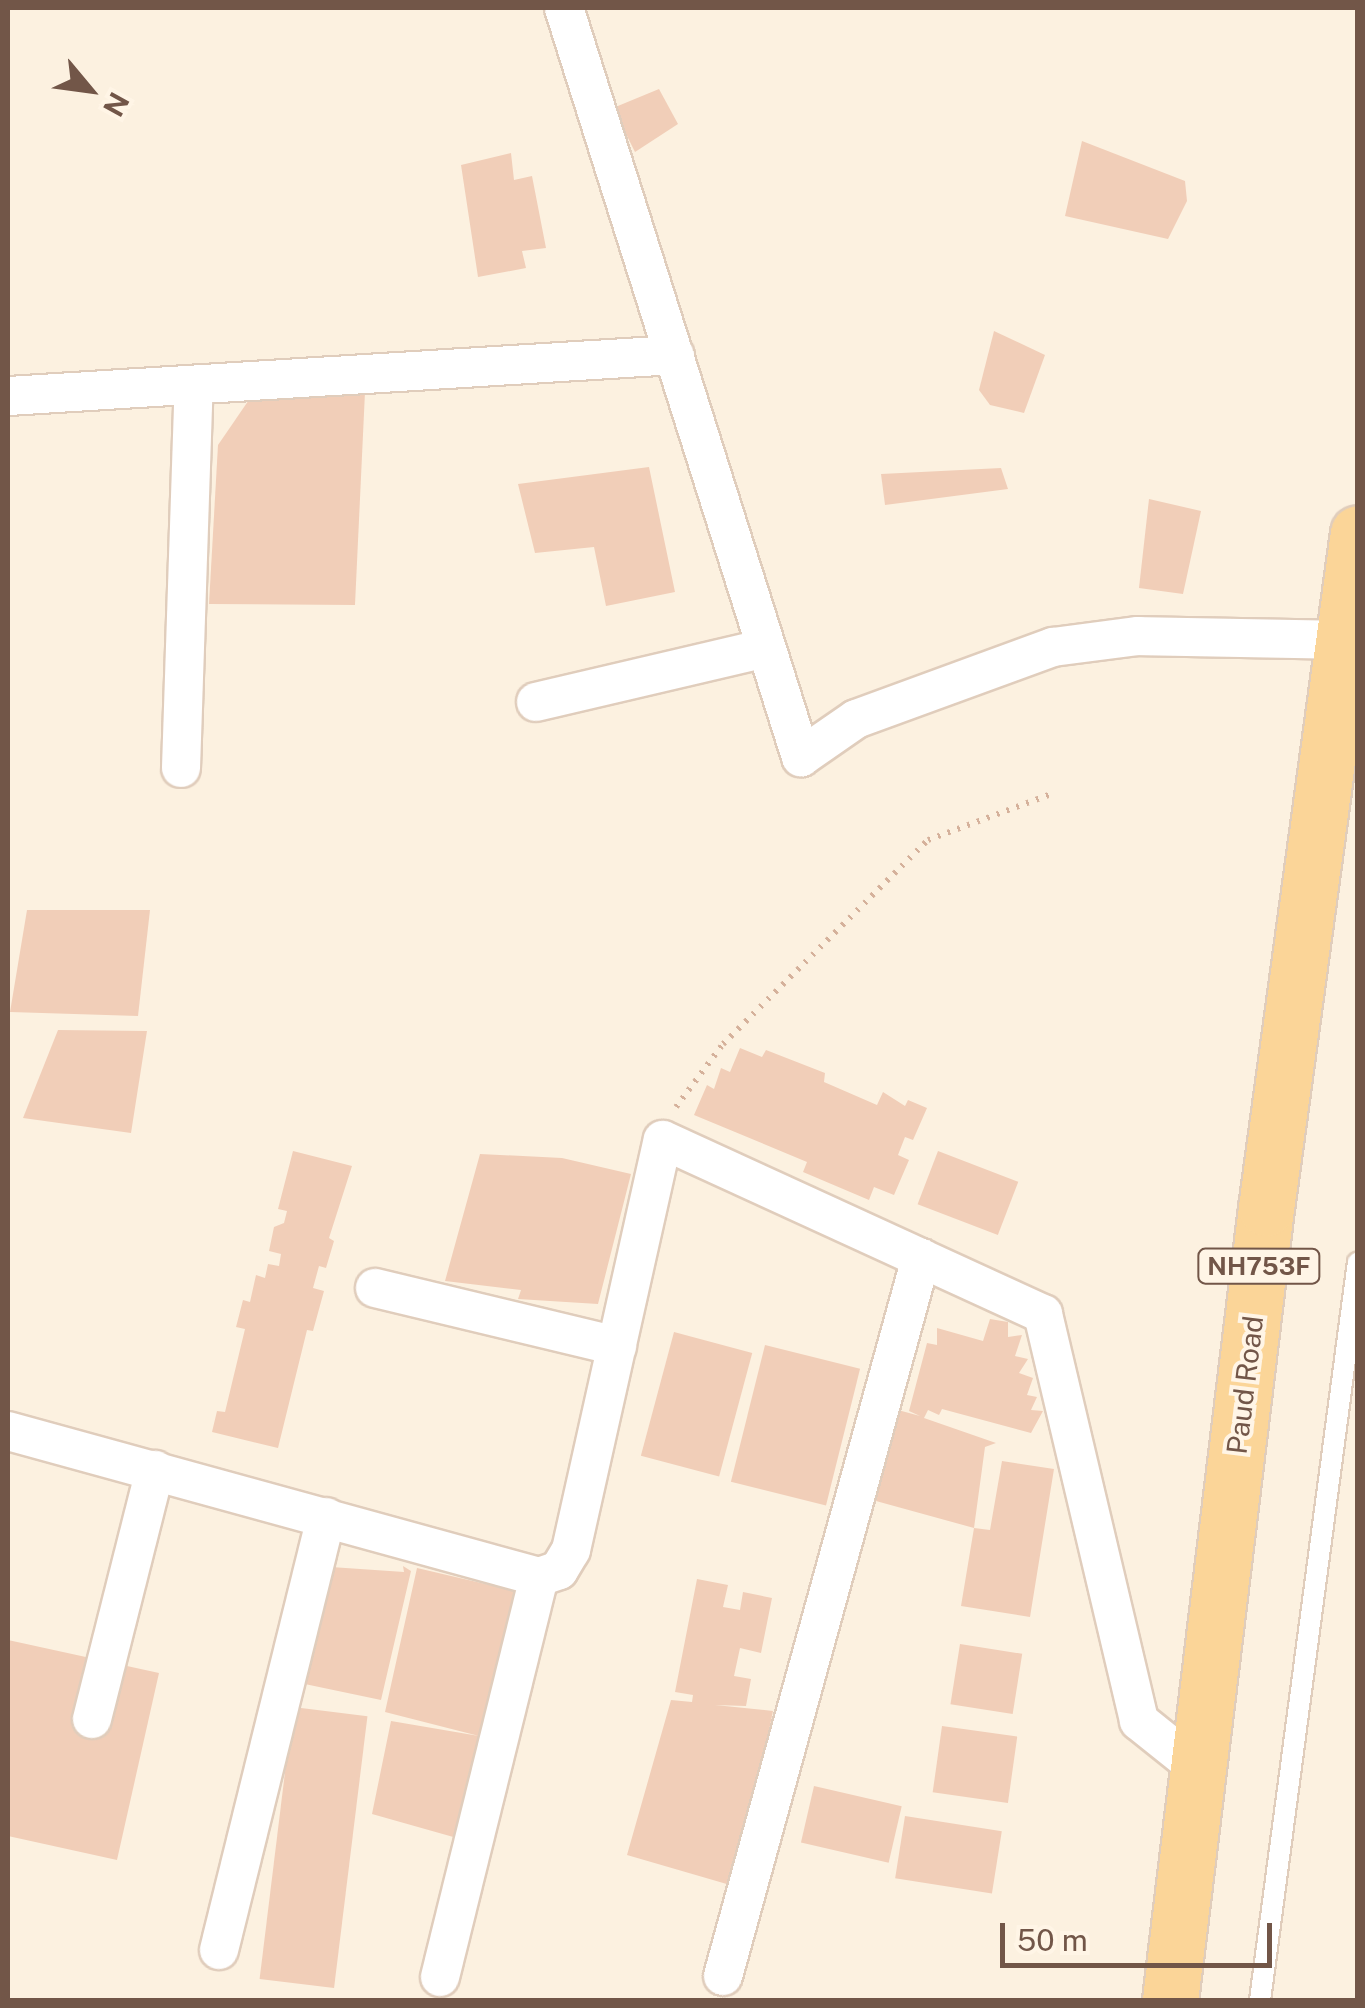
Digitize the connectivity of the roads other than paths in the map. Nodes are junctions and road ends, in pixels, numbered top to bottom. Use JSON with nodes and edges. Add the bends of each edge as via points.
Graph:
{"nodes":[{"id":1,"x":564,"y":8,"type":"edge"},
{"id":2,"x":675,"y":354,"type":"junction"},
{"id":3,"x":194,"y":386,"type":"junction"},
{"id":4,"x":8,"y":396,"type":"edge"},
{"id":5,"x":1358,"y":533,"type":"edge"},
{"id":6,"x":766,"y":648,"type":"junction"},
{"id":7,"x":1350,"y":648,"type":"edge"},
{"id":8,"x":536,"y":702,"type":"dead end"},
{"id":9,"x":181,"y":768,"type":"dead end"},
{"id":10,"x":921,"y":1258,"type":"junction"},
{"id":11,"x":1358,"y":1262,"type":"edge"},
{"id":12,"x":375,"y":1288,"type":"dead end"},
{"id":13,"x":617,"y":1346,"type":"junction"},
{"id":14,"x":8,"y":1431,"type":"edge"},
{"id":15,"x":155,"y":1470,"type":"junction"},
{"id":16,"x":326,"y":1516,"type":"junction"},
{"id":17,"x":539,"y":1577,"type":"junction"},
{"id":18,"x":92,"y":1719,"type":"dead end"},
{"id":19,"x":1199,"y":1769,"type":"junction"},
{"id":20,"x":220,"y":1950,"type":"dead end"},
{"id":21,"x":724,"y":1976,"type":"dead end"},
{"id":22,"x":440,"y":1977,"type":"dead end"},
{"id":23,"x":1170,"y":2000,"type":"edge"},
{"id":24,"x":1260,"y":2000,"type":"edge"}],
"edges":[{"from":1,"to":2,"type":"street"},
{"from":2,"to":3,"type":"street"},
{"from":2,"to":6,"type":"street"},
{"from":3,"to":4,"type":"street"},
{"from":3,"to":9,"type":"street"},
{"from":5,"to":7,"type":"main road","name":"Paud Road","number":"NH753F"},
{"from":6,"to":7,"type":"street","via":[[801,757],[856,719],[1053,647],[1138,636]]},
{"from":6,"to":8,"type":"street"},
{"from":7,"to":19,"type":"main road","name":"Paud Road","number":"NH753F"},
{"from":10,"to":13,"type":"street","via":[[663,1140]]},
{"from":10,"to":19,"type":"street","via":[[1043,1314],[1140,1722]]},
{"from":10,"to":21,"type":"street"},
{"from":11,"to":24,"type":"lane"},
{"from":12,"to":13,"type":"street"},
{"from":13,"to":17,"type":"street","via":[[571,1550],[559,1570]]},
{"from":14,"to":15,"type":"street"},
{"from":15,"to":16,"type":"street"},
{"from":15,"to":18,"type":"street"},
{"from":16,"to":17,"type":"street"},
{"from":16,"to":20,"type":"street"},
{"from":17,"to":22,"type":"street"},
{"from":19,"to":23,"type":"main road","name":"Paud Road","number":"NH753F"}]}
